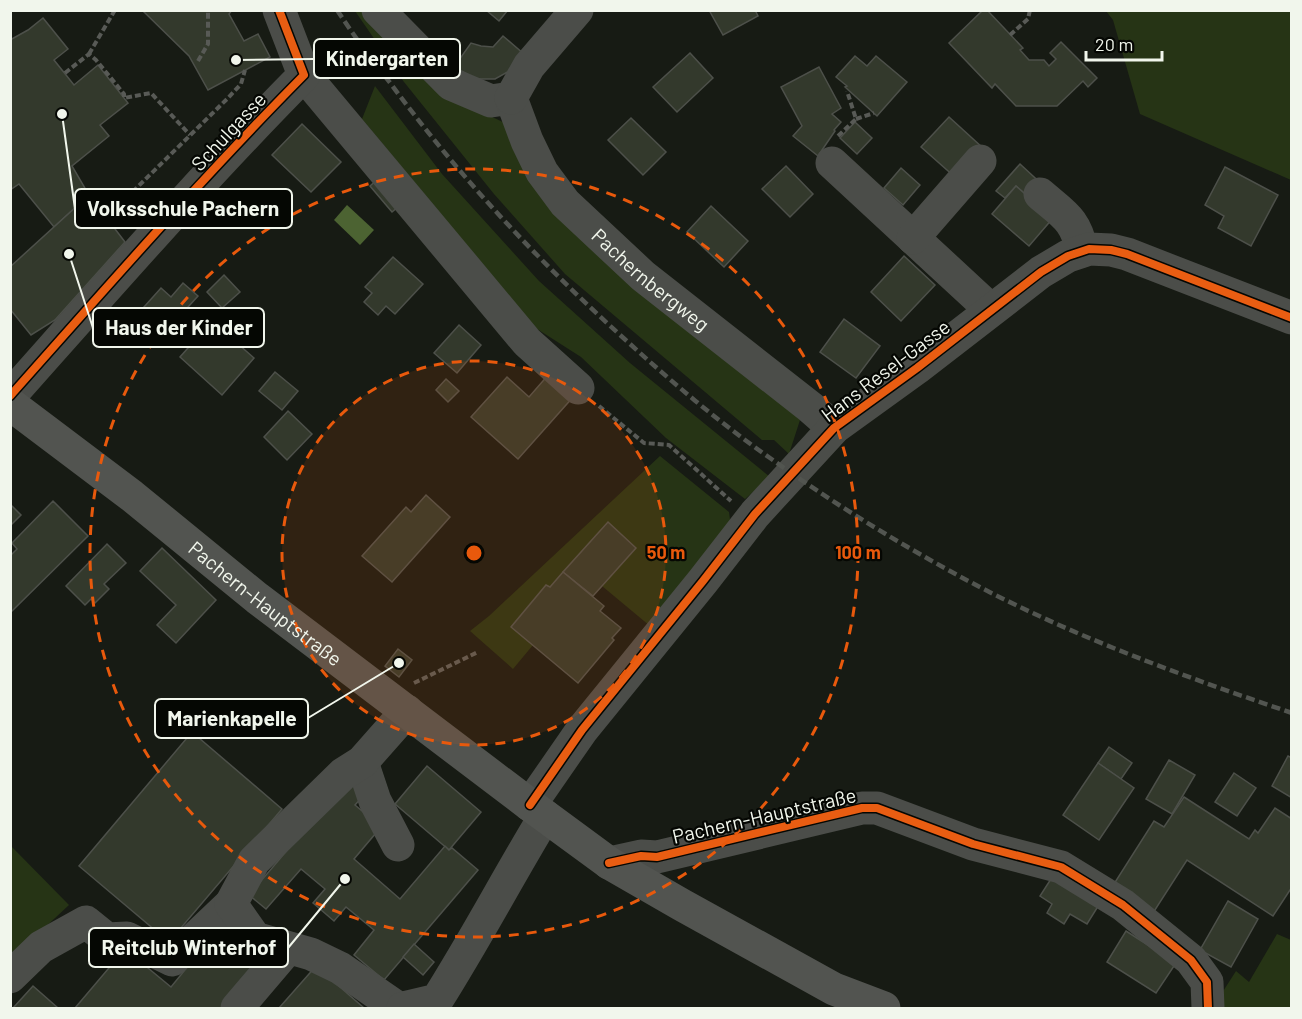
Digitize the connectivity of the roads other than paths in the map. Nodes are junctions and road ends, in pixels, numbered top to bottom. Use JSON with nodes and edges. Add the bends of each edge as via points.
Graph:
{"nodes":[{"id":1,"x":279,"y":10,"type":"edge"},
{"id":2,"x":378,"y":10,"type":"edge"},
{"id":3,"x":577,"y":10,"type":"edge"},
{"id":4,"x":304,"y":75,"type":"junction"},
{"id":5,"x":510,"y":98,"type":"junction"},
{"id":6,"x":980,"y":161,"type":"dead end"},
{"id":7,"x":835,"y":165,"type":"road end"},
{"id":8,"x":1040,"y":194,"type":"dead end"},
{"id":9,"x":913,"y":238,"type":"junction"},
{"id":10,"x":1082,"y":251,"type":"junction"},
{"id":11,"x":991,"y":310,"type":"junction"},
{"id":12,"x":1292,"y":318,"type":"edge"},
{"id":13,"x":578,"y":388,"type":"road end"},
{"id":14,"x":10,"y":396,"type":"edge"},
{"id":15,"x":10,"y":404,"type":"edge"},
{"id":16,"x":834,"y":428,"type":"junction"},
{"id":17,"x":397,"y":704,"type":"junction"},
{"id":18,"x":362,"y":762,"type":"junction"},
{"id":19,"x":537,"y":810,"type":"junction"},
{"id":20,"x":398,"y":846,"type":"dead end"},
{"id":21,"x":609,"y":863,"type":"junction"},
{"id":22,"x":231,"y":904,"type":"junction"},
{"id":23,"x":288,"y":948,"type":"junction"},
{"id":24,"x":10,"y":977,"type":"edge"},
{"id":25,"x":438,"y":1004,"type":"edge"},
{"id":26,"x":237,"y":1008,"type":"edge"},
{"id":27,"x":398,"y":1008,"type":"edge"},
{"id":28,"x":403,"y":1008,"type":"edge"},
{"id":29,"x":884,"y":1008,"type":"edge"},
{"id":30,"x":1208,"y":1008,"type":"edge"}],
"edges":[{"from":1,"to":4,"type":"street"},
{"from":2,"to":5,"type":"street","via":[[451,84],[491,101]]},
{"from":3,"to":5,"type":"street","via":[[529,66]]},
{"from":4,"to":13,"type":"street","via":[[527,342]]},
{"from":4,"to":14,"type":"street","name":"Schulgasse","via":[[136,253]]},
{"from":5,"to":16,"type":"street","name":"Pachernbergweg","via":[[542,172],[564,203],[643,276]]},
{"from":6,"to":9,"type":"street"},
{"from":7,"to":9,"type":"street"},
{"from":8,"to":10,"type":"street","via":[[1074,225]]},
{"from":9,"to":11,"type":"street"},
{"from":10,"to":11,"type":"street","name":"Hans Resel-Gasse","via":[[1041,272]]},
{"from":10,"to":12,"type":"street","name":"Hans Resel-Gasse","via":[[1127,254]]},
{"from":11,"to":16,"type":"street","name":"Hans Resel-Gasse"},
{"from":15,"to":17,"type":"main road","name":"Pachern-Hauptstraße"},
{"from":16,"to":19,"type":"street","name":"Hans Resel-Gasse","via":[[698,577],[575,728]]},
{"from":17,"to":18,"type":"street"},
{"from":17,"to":19,"type":"main road","name":"Pachern-Hauptstraße"},
{"from":18,"to":20,"type":"street","via":[[375,801]]},
{"from":18,"to":22,"type":"street","via":[[343,774],[254,861]]},
{"from":19,"to":21,"type":"main road","name":"Pachern-Hauptstraße"},
{"from":19,"to":25,"type":"street","name":"Hans Resel-Gasse"},
{"from":21,"to":29,"type":"main road","name":"Pachern-Hauptstraße","via":[[834,989]]},
{"from":21,"to":30,"type":"street","name":"Pachern-Hauptstraße","via":[[657,857],[862,808],[877,808],[973,844],[1061,867],[1123,904],[1191,960],[1208,982]]},
{"from":22,"to":23,"type":"street","via":[[255,938]]},
{"from":22,"to":24,"type":"street","via":[[172,960],[127,938],[107,939],[86,922],[41,947]]},
{"from":23,"to":26,"type":"street"},
{"from":23,"to":27,"type":"street","via":[[339,968]]},
{"from":25,"to":28,"type":"street"}]}
